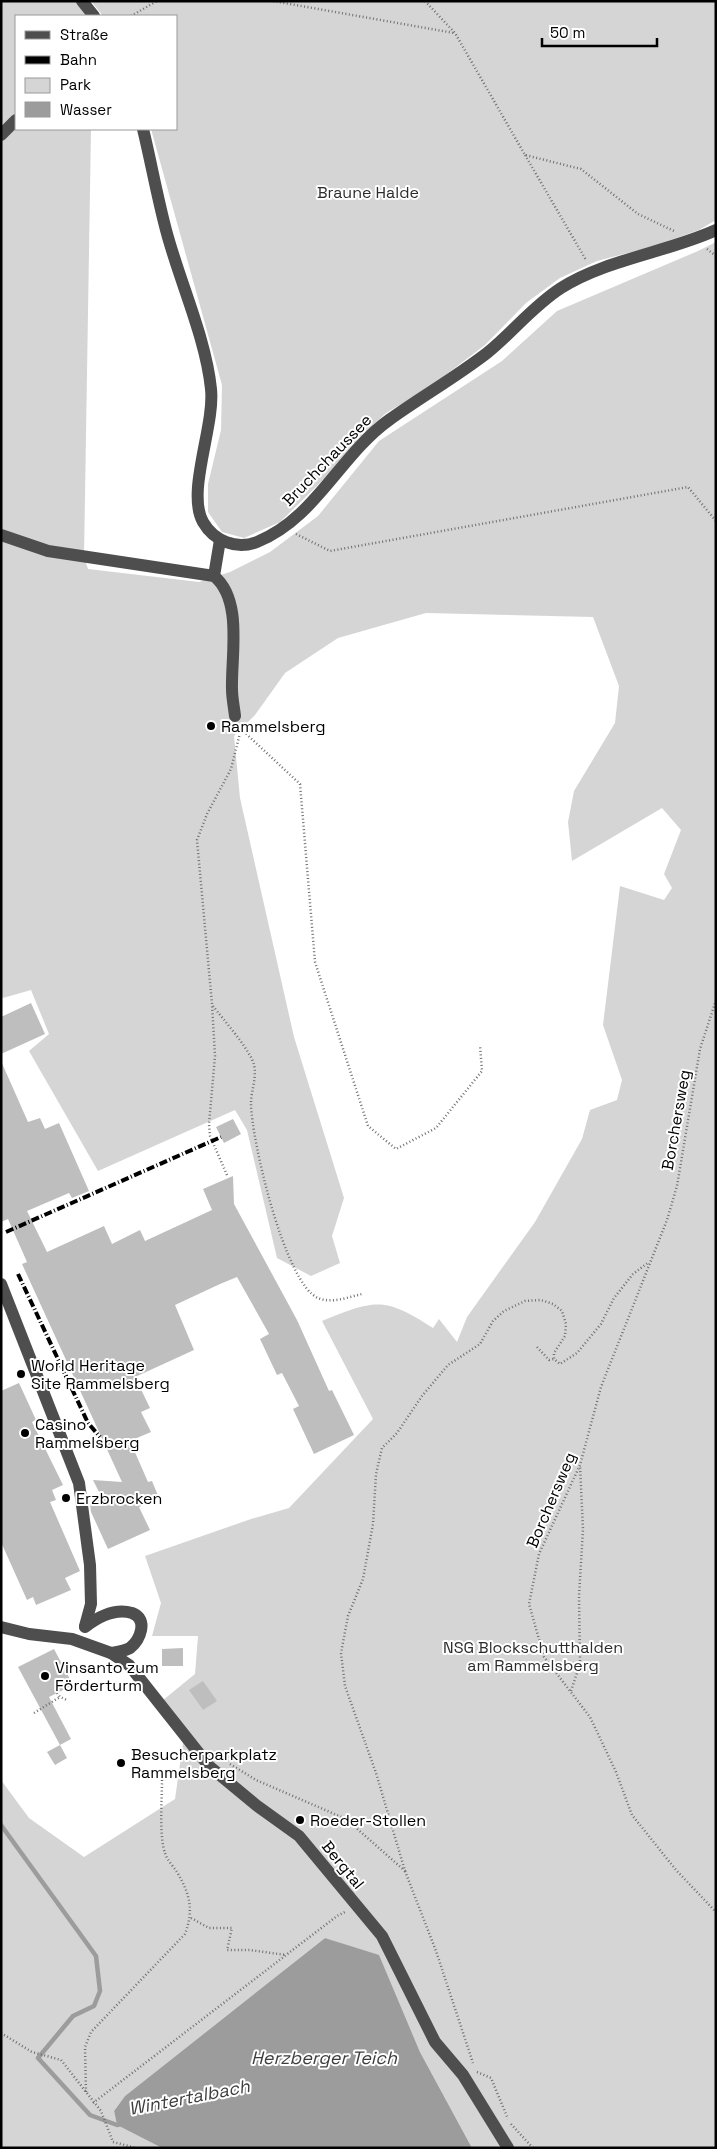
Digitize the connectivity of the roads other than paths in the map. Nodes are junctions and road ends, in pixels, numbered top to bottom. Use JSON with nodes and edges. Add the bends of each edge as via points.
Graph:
{"nodes":[{"id":1,"x":82,"y":1,"type":"edge"},
{"id":2,"x":93,"y":15,"type":"edge"},
{"id":3,"x":15,"y":121,"type":"edge"},
{"id":4,"x":143,"y":130,"type":"edge"},
{"id":5,"x":1,"y":135,"type":"edge"},
{"id":6,"x":716,"y":230,"type":"edge"},
{"id":7,"x":1,"y":535,"type":"edge"},
{"id":8,"x":220,"y":540,"type":"junction"},
{"id":9,"x":214,"y":576,"type":"junction"},
{"id":10,"x":236,"y":716,"type":"road end"},
{"id":11,"x":1,"y":1284,"type":"edge"},
{"id":12,"x":85,"y":1626,"type":"junction"},
{"id":13,"x":1,"y":1627,"type":"edge"},
{"id":14,"x":72,"y":1639,"type":"junction"},
{"id":15,"x":111,"y":1653,"type":"junction"},
{"id":16,"x":508,"y":2148,"type":"edge"}],
"edges":[{"from":1,"to":2,"type":"street"},
{"from":3,"to":5,"type":"street"},
{"from":4,"to":8,"type":"street","via":[[166,230],[211,389],[211,413],[199,480],[198,505],[203,522]]},
{"from":6,"to":8,"type":"street","name":"Bruchchaussee","via":[[594,272],[562,287],[532,309],[489,352],[387,421],[283,528],[254,543],[234,545]]},
{"from":7,"to":9,"type":"street","via":[[48,551]]},
{"from":8,"to":9,"type":"street"},
{"from":9,"to":10,"type":"street","via":[[228,593],[234,628],[232,690]]},
{"from":11,"to":12,"type":"street","via":[[79,1483],[90,1565],[91,1604]]},
{"from":12,"to":14,"type":"street"},
{"from":12,"to":15,"type":"street","via":[[110,1614],[131,1613],[137,1616],[142,1631],[138,1640],[128,1649]]},
{"from":13,"to":14,"type":"street","name":"Bergtal"},
{"from":14,"to":15,"type":"street","name":"Bergtal"},
{"from":15,"to":16,"type":"street","name":"Bergtal","via":[[129,1665],[209,1766],[299,1836],[382,1936],[435,2042],[462,2075]]}]}
